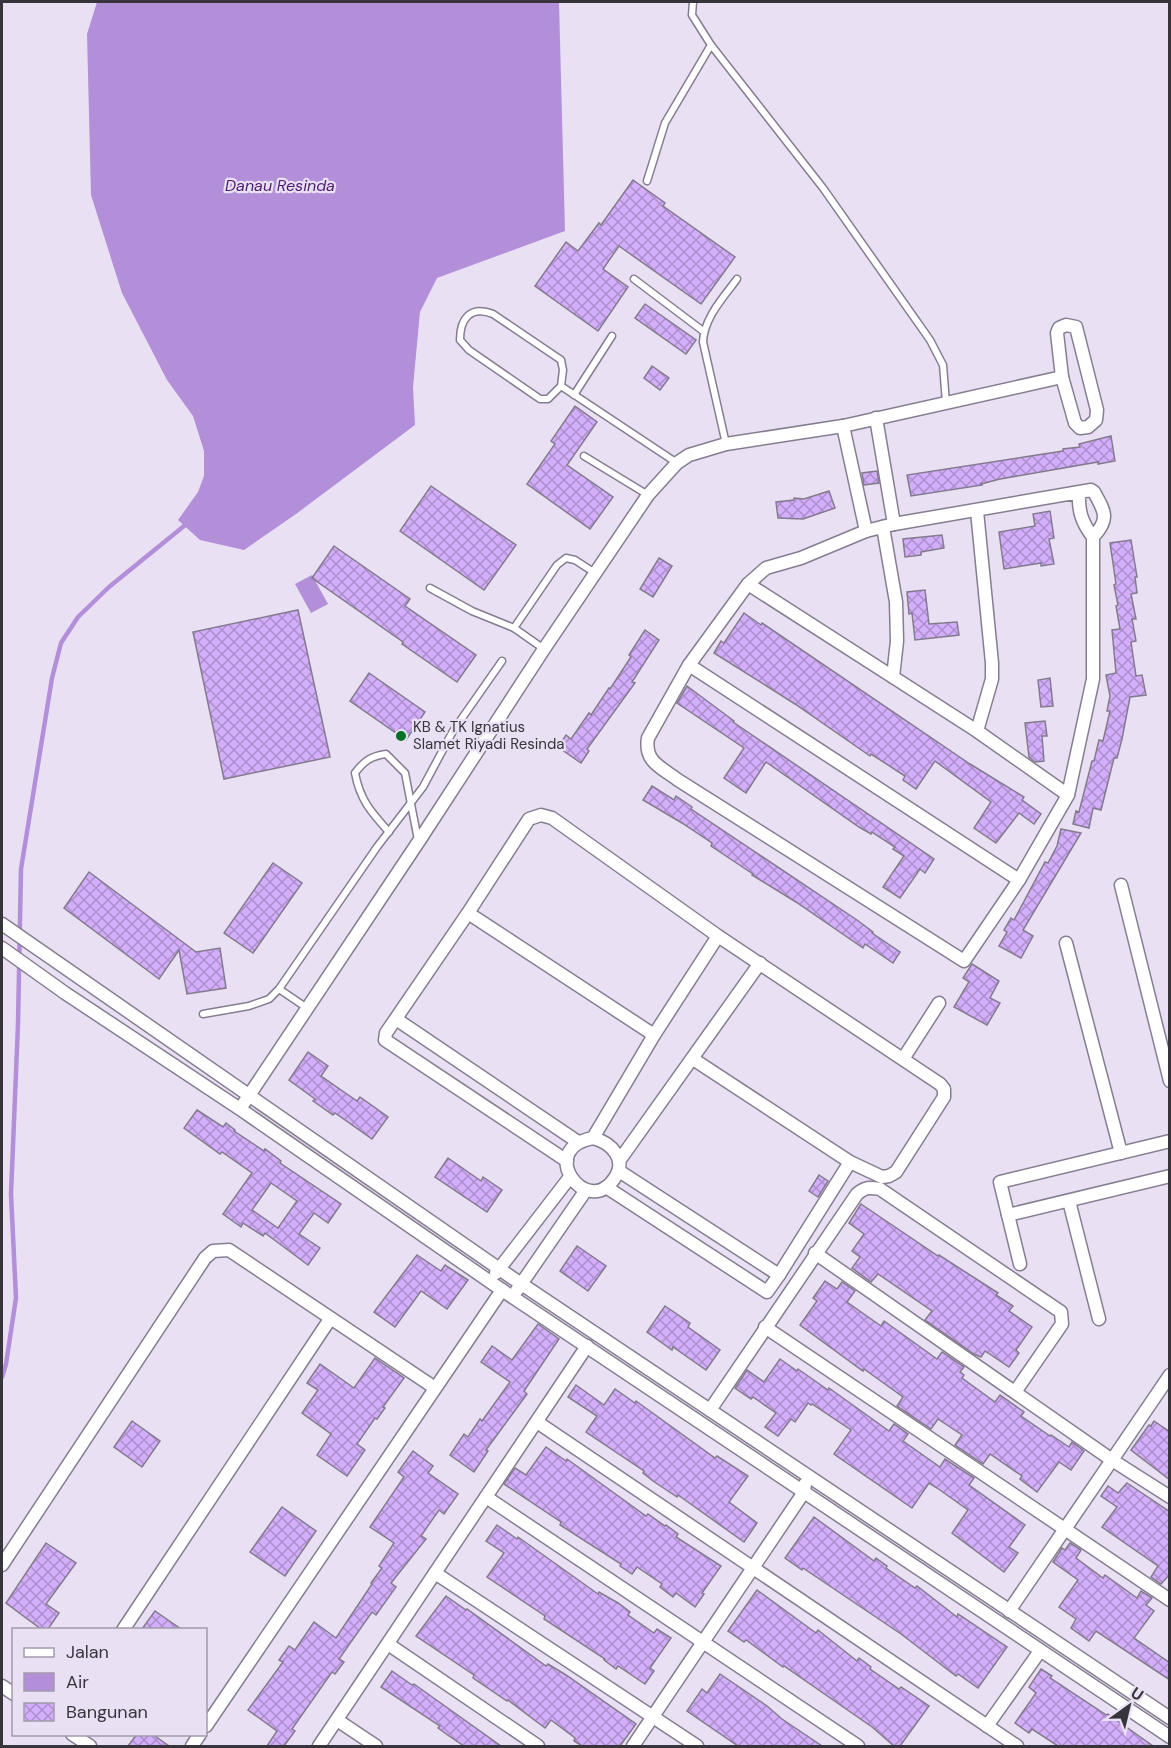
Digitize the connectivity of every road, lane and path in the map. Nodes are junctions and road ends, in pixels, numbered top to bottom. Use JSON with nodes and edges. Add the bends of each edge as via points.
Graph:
{"nodes":[{"id":1,"x":693,"y":2,"type":"edge"},
{"id":2,"x":711,"y":45,"type":"junction"},
{"id":3,"x":647,"y":181,"type":"dead end"},
{"id":4,"x":634,"y":279,"type":"dead end"},
{"id":5,"x":737,"y":279,"type":"dead end"},
{"id":6,"x":703,"y":331,"type":"junction"},
{"id":7,"x":612,"y":336,"type":"dead end"},
{"id":8,"x":1062,"y":377,"type":"junction"},
{"id":9,"x":561,"y":386,"type":"junction"},
{"id":10,"x":574,"y":395,"type":"junction"},
{"id":11,"x":946,"y":403,"type":"junction"},
{"id":12,"x":876,"y":418,"type":"junction"},
{"id":13,"x":843,"y":426,"type":"junction"},
{"id":14,"x":726,"y":444,"type":"junction"},
{"id":15,"x":584,"y":456,"type":"dead end"},
{"id":16,"x":677,"y":463,"type":"junction"},
{"id":17,"x":1079,"y":493,"type":"junction"},
{"id":18,"x":648,"y":495,"type":"junction"},
{"id":19,"x":977,"y":511,"type":"junction"},
{"id":20,"x":889,"y":526,"type":"junction"},
{"id":21,"x":866,"y":531,"type":"junction"},
{"id":22,"x":1093,"y":537,"type":"junction"},
{"id":23,"x":595,"y":573,"type":"junction"},
{"id":24,"x":748,"y":584,"type":"junction"},
{"id":25,"x":430,"y":588,"type":"dead end"},
{"id":26,"x":514,"y":628,"type":"junction"},
{"id":27,"x":544,"y":649,"type":"junction"},
{"id":28,"x":502,"y":661,"type":"dead end"},
{"id":29,"x":689,"y":665,"type":"junction"},
{"id":30,"x":893,"y":677,"type":"junction"},
{"id":31,"x":977,"y":731,"type":"junction"},
{"id":32,"x":1068,"y":795,"type":"junction"},
{"id":33,"x":412,"y":803,"type":"junction"},
{"id":34,"x":389,"y":832,"type":"junction"},
{"id":35,"x":419,"y":841,"type":"junction"},
{"id":36,"x":1019,"y":880,"type":"junction"},
{"id":37,"x":1121,"y":885,"type":"dead end"},
{"id":38,"x":468,"y":913,"type":"junction"},
{"id":39,"x":2,"y":924,"type":"edge"},
{"id":40,"x":718,"y":936,"type":"junction"},
{"id":41,"x":1066,"y":943,"type":"dead end"},
{"id":42,"x":2,"y":948,"type":"edge"},
{"id":43,"x":760,"y":963,"type":"junction"},
{"id":44,"x":279,"y":989,"type":"junction"},
{"id":45,"x":939,"y":1003,"type":"dead end"},
{"id":46,"x":307,"y":1008,"type":"junction"},
{"id":47,"x":203,"y":1014,"type":"dead end"},
{"id":48,"x":396,"y":1019,"type":"junction"},
{"id":49,"x":654,"y":1035,"type":"junction"},
{"id":50,"x":693,"y":1059,"type":"junction"},
{"id":51,"x":903,"y":1059,"type":"junction"},
{"id":52,"x":1170,"y":1081,"type":"edge"},
{"id":53,"x":249,"y":1096,"type":"junction"},
{"id":54,"x":240,"y":1108,"type":"junction"},
{"id":55,"x":593,"y":1138,"type":"junction"},
{"id":56,"x":1170,"y":1141,"type":"edge"},
{"id":57,"x":578,"y":1142,"type":"junction"},
{"id":58,"x":1121,"y":1153,"type":"junction"},
{"id":59,"x":567,"y":1161,"type":"junction"},
{"id":60,"x":850,"y":1162,"type":"junction"},
{"id":61,"x":619,"y":1166,"type":"junction"},
{"id":62,"x":1170,"y":1176,"type":"edge"},
{"id":63,"x":570,"y":1177,"type":"junction"},
{"id":64,"x":606,"y":1187,"type":"junction"},
{"id":65,"x":586,"y":1190,"type":"junction"},
{"id":66,"x":1069,"y":1201,"type":"junction"},
{"id":67,"x":1008,"y":1215,"type":"junction"},
{"id":68,"x":815,"y":1253,"type":"junction"},
{"id":69,"x":1020,"y":1264,"type":"dead end"},
{"id":70,"x":500,"y":1268,"type":"junction"},
{"id":71,"x":780,"y":1275,"type":"junction"},
{"id":72,"x":490,"y":1281,"type":"junction"},
{"id":73,"x":521,"y":1284,"type":"junction"},
{"id":74,"x":507,"y":1293,"type":"junction"},
{"id":75,"x":330,"y":1318,"type":"junction"},
{"id":76,"x":1099,"y":1319,"type":"dead end"},
{"id":77,"x":765,"y":1327,"type":"junction"},
{"id":78,"x":587,"y":1346,"type":"junction"},
{"id":79,"x":1168,"y":1382,"type":"edge"},
{"id":80,"x":435,"y":1388,"type":"junction"},
{"id":81,"x":1015,"y":1392,"type":"junction"},
{"id":82,"x":710,"y":1410,"type":"junction"},
{"id":83,"x":537,"y":1422,"type":"junction"},
{"id":84,"x":1112,"y":1460,"type":"junction"},
{"id":85,"x":805,"y":1474,"type":"junction"},
{"id":86,"x":804,"y":1492,"type":"junction"},
{"id":87,"x":486,"y":1497,"type":"junction"},
{"id":88,"x":1170,"y":1497,"type":"edge"},
{"id":89,"x":1064,"y":1531,"type":"junction"},
{"id":90,"x":2,"y":1565,"type":"edge"},
{"id":91,"x":754,"y":1567,"type":"junction"},
{"id":92,"x":435,"y":1573,"type":"junction"},
{"id":93,"x":1170,"y":1600,"type":"edge"},
{"id":94,"x":1009,"y":1611,"type":"junction"},
{"id":95,"x":1022,"y":1620,"type":"junction"},
{"id":96,"x":124,"y":1628,"type":"edge"},
{"id":97,"x":1013,"y":1632,"type":"junction"},
{"id":98,"x":704,"y":1642,"type":"junction"},
{"id":99,"x":388,"y":1644,"type":"junction"},
{"id":100,"x":1040,"y":1651,"type":"junction"},
{"id":101,"x":653,"y":1717,"type":"junction"},
{"id":102,"x":1170,"y":1718,"type":"edge"},
{"id":103,"x":337,"y":1720,"type":"junction"},
{"id":104,"x":207,"y":1725,"type":"edge"},
{"id":105,"x":987,"y":1726,"type":"junction"},
{"id":106,"x":75,"y":1736,"type":"edge"},
{"id":107,"x":1170,"y":1737,"type":"edge"},
{"id":108,"x":90,"y":1746,"type":"edge"},
{"id":109,"x":319,"y":1746,"type":"edge"},
{"id":110,"x":376,"y":1746,"type":"edge"},
{"id":111,"x":538,"y":1746,"type":"edge"},
{"id":112,"x":633,"y":1746,"type":"edge"},
{"id":113,"x":697,"y":1746,"type":"edge"},
{"id":114,"x":858,"y":1746,"type":"edge"},
{"id":115,"x":1017,"y":1746,"type":"edge"}],
"edges":[{"from":1,"to":2,"type":"lane","via":[[692,15]]},
{"from":2,"to":3,"type":"lane","via":[[665,123]]},
{"from":2,"to":11,"type":"lane","via":[[823,188],[930,340],[943,365]]},
{"from":4,"to":6,"type":"lane"},
{"from":5,"to":6,"type":"lane"},
{"from":6,"to":14,"type":"lane"},
{"from":7,"to":10,"type":"lane"},
{"from":8,"to":8,"type":"street","via":[[1057,333],[1059,328],[1072,326],[1076,327],[1097,410],[1092,426],[1077,426]]},
{"from":8,"to":11,"type":"street"},
{"from":9,"to":9,"type":"lane","via":[[561,360],[493,314],[481,309],[471,312],[460,327],[460,340],[469,350],[540,399],[548,399]]},
{"from":9,"to":10,"type":"lane"},
{"from":10,"to":16,"type":"lane"},
{"from":11,"to":12,"type":"street"},
{"from":12,"to":13,"type":"street"},
{"from":12,"to":20,"type":"street"},
{"from":13,"to":14,"type":"street"},
{"from":13,"to":21,"type":"street"},
{"from":14,"to":16,"type":"street","via":[[689,455]]},
{"from":15,"to":18,"type":"lane"},
{"from":16,"to":18,"type":"street"},
{"from":17,"to":19,"type":"street"},
{"from":17,"to":22,"type":"street","via":[[1079,512]]},
{"from":17,"to":22,"type":"street","via":[[1093,491],[1105,513],[1103,525]]},
{"from":18,"to":23,"type":"street"},
{"from":19,"to":20,"type":"street"},
{"from":19,"to":31,"type":"street","via":[[993,663]]},
{"from":20,"to":21,"type":"street"},
{"from":20,"to":30,"type":"street","via":[[896,603]]},
{"from":21,"to":24,"type":"street","via":[[766,568]]},
{"from":22,"to":32,"type":"street","via":[[1093,679]]},
{"from":23,"to":26,"type":"lane","via":[[566,558],[557,565]]},
{"from":23,"to":27,"type":"street"},
{"from":24,"to":29,"type":"street"},
{"from":24,"to":30,"type":"street"},
{"from":25,"to":26,"type":"lane"},
{"from":26,"to":27,"type":"lane"},
{"from":27,"to":35,"type":"street"},
{"from":28,"to":33,"type":"lane","via":[[453,731]]},
{"from":29,"to":36,"type":"street"},
{"from":29,"to":36,"type":"street","via":[[648,738],[646,751],[652,761],[678,780],[964,961]]},
{"from":30,"to":31,"type":"street"},
{"from":31,"to":32,"type":"street"},
{"from":32,"to":36,"type":"street"},
{"from":33,"to":34,"type":"lane"},
{"from":33,"to":34,"type":"lane","via":[[405,773],[386,754],[373,755],[362,764],[355,773],[357,786],[366,806]]},
{"from":33,"to":35,"type":"lane"},
{"from":34,"to":44,"type":"lane"},
{"from":35,"to":46,"type":"street"},
{"from":37,"to":52,"type":"street"},
{"from":38,"to":40,"type":"street","via":[[530,819],[541,815],[552,818]]},
{"from":38,"to":48,"type":"street"},
{"from":38,"to":49,"type":"street"},
{"from":39,"to":53,"type":"street"},
{"from":40,"to":43,"type":"street"},
{"from":40,"to":49,"type":"street"},
{"from":41,"to":58,"type":"street"},
{"from":42,"to":54,"type":"street"},
{"from":43,"to":50,"type":"street"},
{"from":43,"to":51,"type":"street"},
{"from":44,"to":46,"type":"lane"},
{"from":44,"to":47,"type":"lane","via":[[269,999],[249,1006]]},
{"from":45,"to":51,"type":"street"},
{"from":46,"to":53,"type":"street"},
{"from":48,"to":57,"type":"street"},
{"from":48,"to":59,"type":"street","via":[[385,1040]]},
{"from":49,"to":55,"type":"street"},
{"from":50,"to":60,"type":"street"},
{"from":50,"to":61,"type":"street"},
{"from":51,"to":60,"type":"street","via":[[940,1083],[944,1097],[896,1172],[882,1177]]},
{"from":53,"to":54,"type":"street"},
{"from":53,"to":70,"type":"street"},
{"from":54,"to":72,"type":"street"},
{"from":55,"to":57,"type":"street"},
{"from":55,"to":61,"type":"street","via":[[611,1146]]},
{"from":56,"to":58,"type":"street"},
{"from":57,"to":59,"type":"street"},
{"from":58,"to":67,"type":"street","via":[[1000,1182]]},
{"from":59,"to":63,"type":"street"},
{"from":60,"to":71,"type":"street"},
{"from":61,"to":64,"type":"street","via":[[614,1180]]},
{"from":61,"to":71,"type":"street"},
{"from":62,"to":66,"type":"street"},
{"from":63,"to":65,"type":"street"},
{"from":63,"to":70,"type":"street"},
{"from":64,"to":65,"type":"street"},
{"from":64,"to":71,"type":"street","via":[[765,1292]]},
{"from":65,"to":73,"type":"street"},
{"from":66,"to":67,"type":"street"},
{"from":66,"to":76,"type":"street"},
{"from":67,"to":69,"type":"street"},
{"from":68,"to":77,"type":"street"},
{"from":68,"to":81,"type":"street"},
{"from":68,"to":81,"type":"street","via":[[857,1194],[864,1188],[880,1189],[1056,1307],[1061,1312],[1062,1324]]},
{"from":70,"to":72,"type":"street"},
{"from":70,"to":73,"type":"street"},
{"from":72,"to":74,"type":"street"},
{"from":73,"to":74,"type":"street"},
{"from":73,"to":82,"type":"street"},
{"from":74,"to":78,"type":"street"},
{"from":74,"to":80,"type":"street"},
{"from":75,"to":80,"type":"street"},
{"from":75,"to":90,"type":"street","via":[[229,1250],[213,1251]]},
{"from":75,"to":96,"type":"street"},
{"from":77,"to":82,"type":"street"},
{"from":77,"to":89,"type":"street"},
{"from":78,"to":83,"type":"street"},
{"from":78,"to":86,"type":"street"},
{"from":79,"to":84,"type":"street"},
{"from":80,"to":104,"type":"street"},
{"from":81,"to":84,"type":"street"},
{"from":82,"to":85,"type":"street"},
{"from":83,"to":87,"type":"street"},
{"from":83,"to":91,"type":"street"},
{"from":84,"to":88,"type":"street"},
{"from":84,"to":89,"type":"street"},
{"from":85,"to":86,"type":"street"},
{"from":85,"to":94,"type":"street"},
{"from":86,"to":91,"type":"street"},
{"from":86,"to":97,"type":"street"},
{"from":87,"to":92,"type":"street"},
{"from":87,"to":98,"type":"street"},
{"from":89,"to":93,"type":"street"},
{"from":89,"to":94,"type":"street"},
{"from":91,"to":98,"type":"street"},
{"from":91,"to":105,"type":"street"},
{"from":92,"to":99,"type":"street"},
{"from":92,"to":101,"type":"street"},
{"from":94,"to":95,"type":"street"},
{"from":95,"to":97,"type":"street"},
{"from":95,"to":102,"type":"street"},
{"from":97,"to":100,"type":"street"},
{"from":98,"to":101,"type":"street"},
{"from":98,"to":114,"type":"street"},
{"from":99,"to":103,"type":"street"},
{"from":99,"to":111,"type":"street"},
{"from":100,"to":105,"type":"street"},
{"from":100,"to":107,"type":"street"},
{"from":101,"to":112,"type":"street"},
{"from":101,"to":113,"type":"street"},
{"from":103,"to":109,"type":"street"},
{"from":103,"to":110,"type":"street"},
{"from":105,"to":115,"type":"street"},
{"from":106,"to":108,"type":"street"}]}
